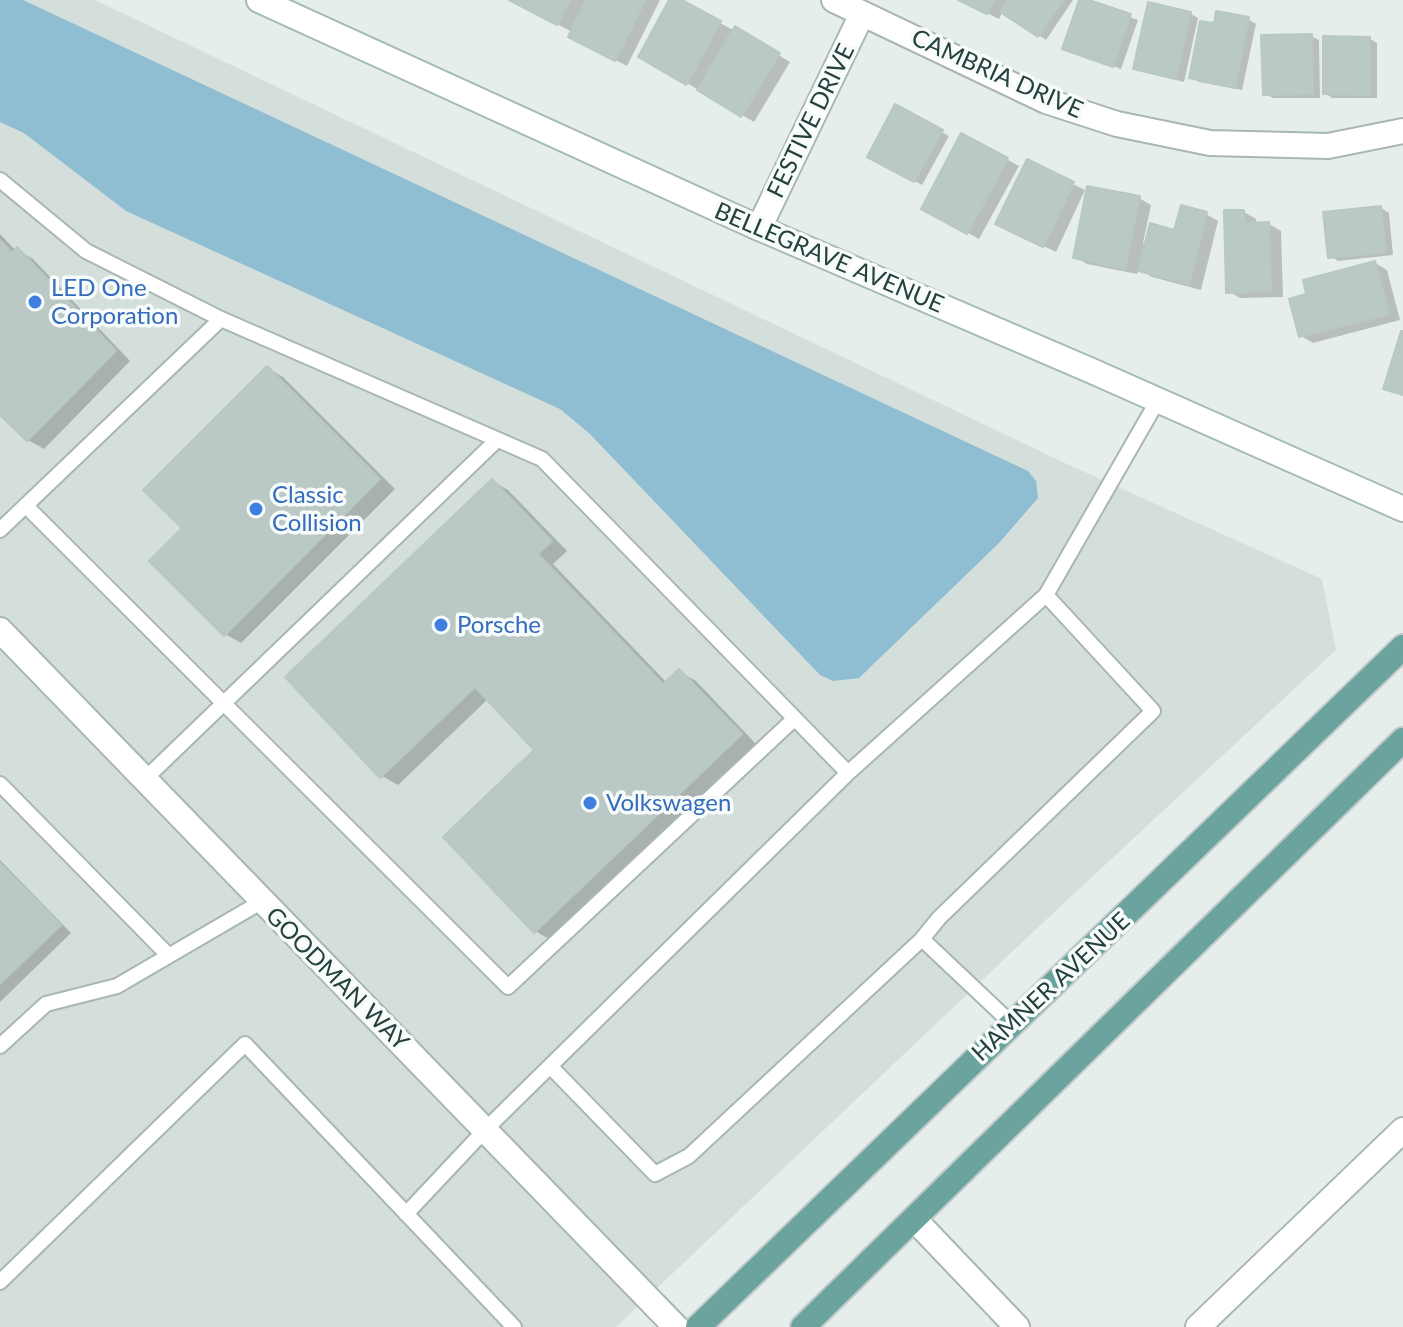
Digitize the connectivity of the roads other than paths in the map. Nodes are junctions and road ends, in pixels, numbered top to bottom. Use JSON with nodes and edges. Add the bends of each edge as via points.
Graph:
{"nodes":[{"id":1,"x":259,"y":0,"type":"edge"},
{"id":2,"x":834,"y":0,"type":"edge"},
{"id":3,"x":862,"y":14,"type":"junction"},
{"id":4,"x":1403,"y":131,"type":"edge"},
{"id":5,"x":0,"y":180,"type":"edge"},
{"id":6,"x":759,"y":228,"type":"junction"},
{"id":7,"x":221,"y":319,"type":"junction"},
{"id":8,"x":1158,"y":400,"type":"junction"},
{"id":9,"x":497,"y":440,"type":"junction"},
{"id":10,"x":26,"y":506,"type":"junction"},
{"id":11,"x":1403,"y":509,"type":"edge"},
{"id":12,"x":0,"y":530,"type":"edge"},
{"id":13,"x":1046,"y":595,"type":"junction"},
{"id":14,"x":0,"y":630,"type":"edge"},
{"id":15,"x":1403,"y":647,"type":"edge"},
{"id":16,"x":224,"y":703,"type":"junction"},
{"id":17,"x":794,"y":719,"type":"junction"},
{"id":18,"x":1403,"y":740,"type":"edge"},
{"id":19,"x":848,"y":773,"type":"junction"},
{"id":20,"x":144,"y":780,"type":"junction"},
{"id":21,"x":0,"y":784,"type":"edge"},
{"id":22,"x":261,"y":902,"type":"junction"},
{"id":23,"x":922,"y":939,"type":"junction"},
{"id":24,"x":168,"y":955,"type":"junction"},
{"id":25,"x":1011,"y":1023,"type":"junction"},
{"id":26,"x":0,"y":1046,"type":"edge"},
{"id":27,"x":551,"y":1067,"type":"junction"},
{"id":28,"x":485,"y":1130,"type":"junction"},
{"id":29,"x":1403,"y":1130,"type":"edge"},
{"id":30,"x":406,"y":1214,"type":"junction"},
{"id":31,"x":914,"y":1219,"type":"junction"},
{"id":32,"x":0,"y":1282,"type":"edge"},
{"id":33,"x":514,"y":1327,"type":"edge"},
{"id":34,"x":676,"y":1327,"type":"edge"},
{"id":35,"x":698,"y":1327,"type":"edge"},
{"id":36,"x":803,"y":1327,"type":"edge"},
{"id":37,"x":1017,"y":1327,"type":"edge"},
{"id":38,"x":1198,"y":1327,"type":"edge"}],
"edges":[{"from":1,"to":6,"type":"street","name":"BELLEGRAVE AVENUE"},
{"from":2,"to":3,"type":"street","name":"CAMBRIA DRIVE"},
{"from":3,"to":4,"type":"street","name":"CAMBRIA DRIVE","via":[[1046,101],[1117,124],[1239,144],[1328,146]]},
{"from":3,"to":6,"type":"street","name":"FESTIVE DRIVE"},
{"from":5,"to":7,"type":"lane","via":[[86,251]]},
{"from":6,"to":8,"type":"street","name":"BELLEGRAVE AVENUE"},
{"from":7,"to":9,"type":"lane"},
{"from":7,"to":10,"type":"lane"},
{"from":8,"to":11,"type":"street","name":"BELLEGRAVE AVENUE"},
{"from":8,"to":13,"type":"lane"},
{"from":9,"to":16,"type":"lane"},
{"from":9,"to":17,"type":"lane","via":[[542,459]]},
{"from":10,"to":12,"type":"lane"},
{"from":10,"to":16,"type":"lane"},
{"from":13,"to":19,"type":"lane"},
{"from":13,"to":23,"type":"lane","via":[[1153,711]]},
{"from":14,"to":20,"type":"street","name":"GOODMAN WAY"},
{"from":15,"to":25,"type":"main road","name":"HAMNER AVENUE"},
{"from":16,"to":17,"type":"lane","via":[[508,987]]},
{"from":16,"to":20,"type":"lane"},
{"from":17,"to":19,"type":"lane"},
{"from":18,"to":31,"type":"main road"},
{"from":19,"to":27,"type":"lane"},
{"from":20,"to":22,"type":"street","name":"GOODMAN WAY"},
{"from":21,"to":24,"type":"lane"},
{"from":22,"to":24,"type":"lane"},
{"from":22,"to":28,"type":"street","name":"GOODMAN WAY"},
{"from":23,"to":25,"type":"lane"},
{"from":23,"to":27,"type":"lane","via":[[689,1156],[655,1174]]},
{"from":24,"to":26,"type":"lane","via":[[117,986],[46,1004]]},
{"from":25,"to":35,"type":"main road","name":"HAMNER AVENUE"},
{"from":27,"to":28,"type":"lane"},
{"from":28,"to":30,"type":"lane"},
{"from":28,"to":34,"type":"street","name":"GOODMAN WAY"},
{"from":29,"to":38,"type":"street"},
{"from":30,"to":32,"type":"lane","via":[[245,1044]]},
{"from":30,"to":33,"type":"lane"},
{"from":31,"to":36,"type":"main road"},
{"from":31,"to":37,"type":"street"}]}
